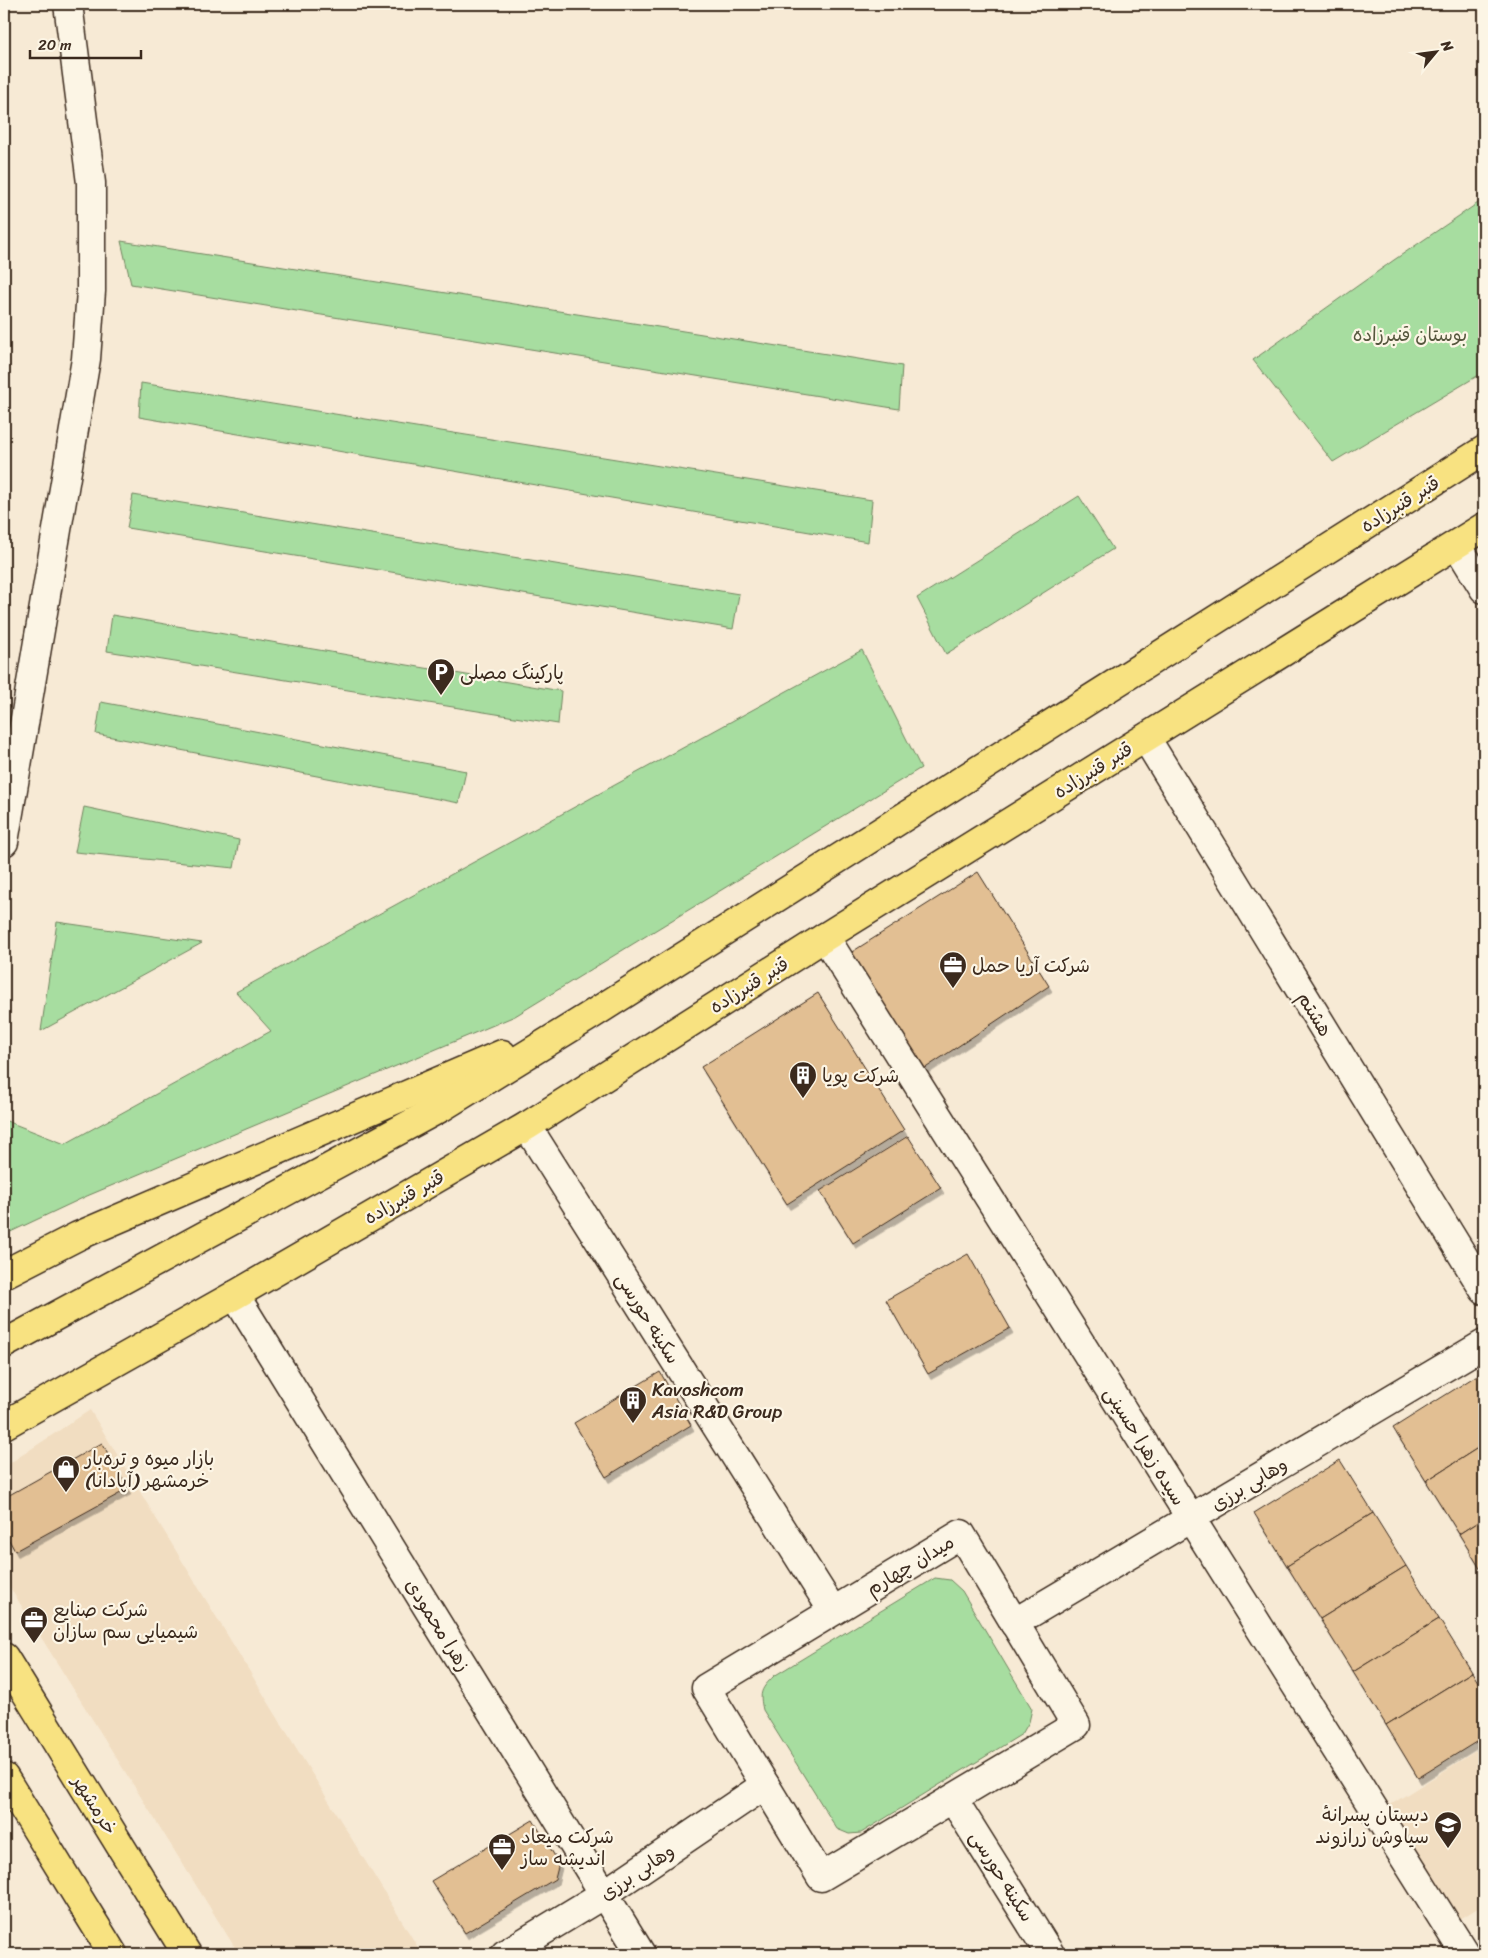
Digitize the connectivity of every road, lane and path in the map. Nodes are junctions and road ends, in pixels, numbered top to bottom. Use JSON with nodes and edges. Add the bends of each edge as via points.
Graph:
{"nodes":[{"id":1,"x":68,"y":4,"type":"edge"},
{"id":2,"x":1484,"y":450,"type":"edge"},
{"id":3,"x":1484,"y":527,"type":"edge"},
{"id":4,"x":1457,"y":545,"type":"junction"},
{"id":5,"x":1484,"y":589,"type":"edge"},
{"id":6,"x":1146,"y":738,"type":"junction"},
{"id":7,"x":4,"y":842,"type":"edge"},
{"id":8,"x":825,"y":937,"type":"junction"},
{"id":9,"x":588,"y":1017,"type":"junction"},
{"id":10,"x":527,"y":1126,"type":"junction"},
{"id":11,"x":4,"y":1274,"type":"edge"},
{"id":12,"x":1484,"y":1290,"type":"edge"},
{"id":13,"x":235,"y":1295,"type":"junction"},
{"id":14,"x":4,"y":1344,"type":"edge"},
{"id":15,"x":1484,"y":1344,"type":"edge"},
{"id":16,"x":4,"y":1425,"type":"edge"},
{"id":17,"x":1191,"y":1518,"type":"junction"},
{"id":18,"x":833,"y":1611,"type":"junction"},
{"id":19,"x":1014,"y":1623,"type":"junction"},
{"id":20,"x":4,"y":1656,"type":"edge"},
{"id":21,"x":4,"y":1777,"type":"edge"},
{"id":22,"x":765,"y":1785,"type":"junction"},
{"id":23,"x":953,"y":1799,"type":"junction"},
{"id":24,"x":604,"y":1894,"type":"junction"},
{"id":25,"x":113,"y":1954,"type":"edge"},
{"id":26,"x":187,"y":1954,"type":"edge"},
{"id":27,"x":505,"y":1954,"type":"edge"},
{"id":28,"x":642,"y":1954,"type":"edge"},
{"id":29,"x":1050,"y":1954,"type":"edge"},
{"id":30,"x":1466,"y":1954,"type":"edge"}],
"edges":[{"from":1,"to":7,"type":"street","via":[[91,183],[91,291],[86,359]]},
{"from":2,"to":9,"type":"main road","name":"قنبر قنبرزاده"},
{"from":3,"to":4,"type":"main road","name":"قنبر قنبرزاده"},
{"from":4,"to":5,"type":"street"},
{"from":4,"to":6,"type":"main road","name":"قنبر قنبرزاده"},
{"from":6,"to":8,"type":"main road","name":"قنبر قنبرزاده"},
{"from":6,"to":12,"type":"street","name":"هشتم"},
{"from":8,"to":10,"type":"main road","name":"قنبر قنبرزاده"},
{"from":8,"to":17,"type":"street","name":"سیده زهرا حسینی"},
{"from":9,"to":11,"type":"main road","via":[[78,1236]]},
{"from":9,"to":14,"type":"main road","name":"قنبر قنبرزاده","via":[[442,1107]]},
{"from":10,"to":13,"type":"main road","name":"قنبر قنبرزاده"},
{"from":10,"to":18,"type":"street","name":"سکینه حورسی"},
{"from":13,"to":16,"type":"main road","name":"قنبر قنبرزاده"},
{"from":13,"to":24,"type":"street","name":"زهرا محمودی"},
{"from":15,"to":17,"type":"street","name":"وهابی برزی"},
{"from":17,"to":19,"type":"street","name":"وهابی برزی"},
{"from":17,"to":30,"type":"street","name":"سیده زهرا حسینی"},
{"from":18,"to":19,"type":"street","name":"میدان چهارم","via":[[961,1534]]},
{"from":18,"to":22,"type":"street","name":"میدان چهارم","via":[[706,1688]]},
{"from":19,"to":23,"type":"street","name":"میدان چهارم","via":[[1076,1725]]},
{"from":20,"to":26,"type":"main road","name":"خرمشهر"},
{"from":21,"to":25,"type":"main road"},
{"from":22,"to":23,"type":"street","name":"میدان چهارم","via":[[821,1877]]},
{"from":22,"to":24,"type":"street","name":"وهابی برزی"},
{"from":23,"to":29,"type":"street","name":"سکینه حورسی"},
{"from":24,"to":27,"type":"street","name":"وهابی برزی"},
{"from":24,"to":28,"type":"street","name":"زهرا محمودی"}]}
